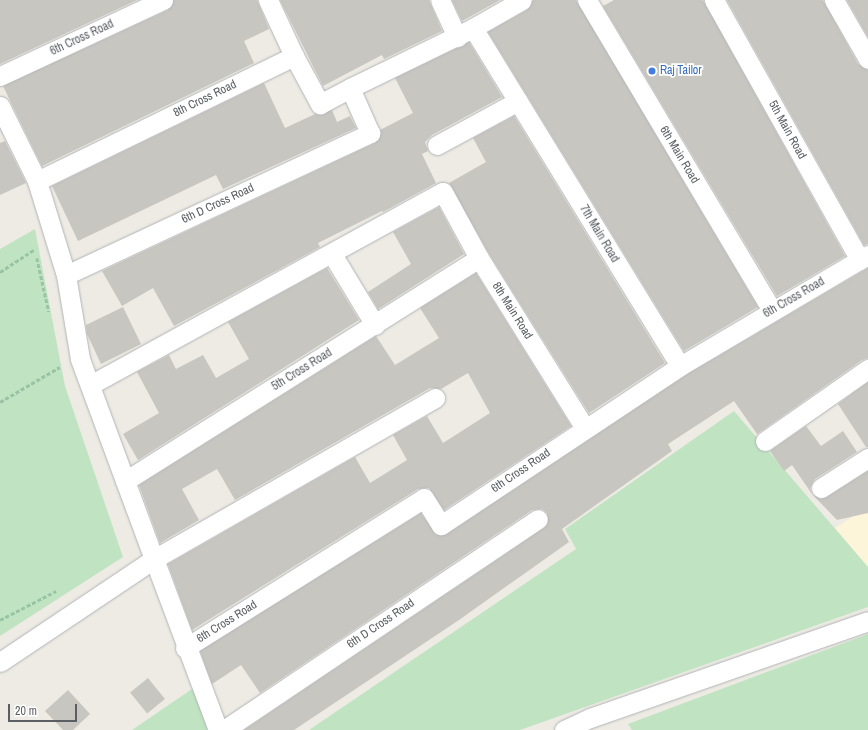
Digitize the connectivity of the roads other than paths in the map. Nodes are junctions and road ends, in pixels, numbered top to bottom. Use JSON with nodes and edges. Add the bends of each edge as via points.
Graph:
{"nodes":[{"id":1,"x":163,"y":0,"type":"edge"},
{"id":2,"x":268,"y":0,"type":"edge"},
{"id":3,"x":440,"y":0,"type":"edge"},
{"id":4,"x":522,"y":0,"type":"edge"},
{"id":5,"x":587,"y":0,"type":"edge"},
{"id":6,"x":714,"y":0,"type":"edge"},
{"id":7,"x":834,"y":0,"type":"edge"},
{"id":8,"x":465,"y":32,"type":"junction"},
{"id":9,"x":294,"y":56,"type":"junction"},
{"id":10,"x":868,"y":59,"type":"edge"},
{"id":11,"x":0,"y":76,"type":"edge"},
{"id":12,"x":350,"y":88,"type":"junction"},
{"id":13,"x":518,"y":101,"type":"junction"},
{"id":14,"x":0,"y":106,"type":"edge"},
{"id":15,"x":437,"y":145,"type":"dead end"},
{"id":16,"x":37,"y":181,"type":"junction"},
{"id":17,"x":332,"y":254,"type":"junction"},
{"id":18,"x":864,"y":257,"type":"edge"},
{"id":19,"x":479,"y":258,"type":"junction"},
{"id":20,"x":66,"y":275,"type":"junction"},
{"id":21,"x":772,"y":310,"type":"junction"},
{"id":22,"x":375,"y":325,"type":"junction"},
{"id":23,"x":680,"y":366,"type":"junction"},
{"id":24,"x":868,"y":369,"type":"edge"},
{"id":25,"x":90,"y":385,"type":"junction"},
{"id":26,"x":435,"y":398,"type":"dead end"},
{"id":27,"x":585,"y":428,"type":"junction"},
{"id":28,"x":765,"y":441,"type":"dead end"},
{"id":29,"x":868,"y":458,"type":"edge"},
{"id":30,"x":125,"y":481,"type":"junction"},
{"id":31,"x":821,"y":488,"type":"dead end"},
{"id":32,"x":538,"y":519,"type":"dead end"},
{"id":33,"x":154,"y":559,"type":"junction"},
{"id":34,"x":868,"y":621,"type":"edge"},
{"id":35,"x":185,"y":648,"type":"junction"},
{"id":36,"x":0,"y":662,"type":"edge"},
{"id":37,"x":594,"y":724,"type":"edge"},
{"id":38,"x":218,"y":730,"type":"edge"},
{"id":39,"x":224,"y":730,"type":"edge"},
{"id":40,"x":564,"y":730,"type":"edge"}],
"edges":[{"from":1,"to":11,"type":"street","name":"6th Cross Road"},
{"from":2,"to":9,"type":"street"},
{"from":3,"to":8,"type":"street"},
{"from":4,"to":8,"type":"street"},
{"from":5,"to":21,"type":"street","name":"6th Main Road"},
{"from":6,"to":18,"type":"street","name":"5th Main Road"},
{"from":7,"to":10,"type":"street"},
{"from":8,"to":12,"type":"street"},
{"from":8,"to":13,"type":"street","name":"7th Main Road"},
{"from":9,"to":12,"type":"street","via":[[320,104]]},
{"from":9,"to":16,"type":"street","name":"8th Cross Road"},
{"from":12,"to":20,"type":"street","name":"6th D Cross Road","via":[[370,133]]},
{"from":13,"to":15,"type":"street"},
{"from":13,"to":23,"type":"street","name":"7th Main Road"},
{"from":14,"to":16,"type":"street"},
{"from":16,"to":20,"type":"street"},
{"from":17,"to":19,"type":"street","name":"8th Main Road","via":[[442,192]]},
{"from":17,"to":22,"type":"street"},
{"from":17,"to":25,"type":"street"},
{"from":18,"to":21,"type":"street","name":"6th Cross Road"},
{"from":19,"to":22,"type":"street","name":"5th Cross Road"},
{"from":19,"to":27,"type":"street","name":"8th Main Road"},
{"from":20,"to":25,"type":"street","via":[[80,359]]},
{"from":21,"to":23,"type":"street","name":"6th Cross Road"},
{"from":22,"to":30,"type":"street","name":"5th Cross Road"},
{"from":23,"to":27,"type":"street","name":"6th Cross Road"},
{"from":24,"to":28,"type":"street"},
{"from":25,"to":30,"type":"street"},
{"from":26,"to":33,"type":"street"},
{"from":27,"to":35,"type":"street","name":"6th Cross Road","via":[[441,524],[424,498]]},
{"from":29,"to":31,"type":"street"},
{"from":30,"to":33,"type":"street"},
{"from":32,"to":39,"type":"street","name":"6th D Cross Road"},
{"from":33,"to":35,"type":"street"},
{"from":33,"to":36,"type":"street"},
{"from":34,"to":37,"type":"street"},
{"from":35,"to":38,"type":"street"},
{"from":37,"to":40,"type":"street"}]}
